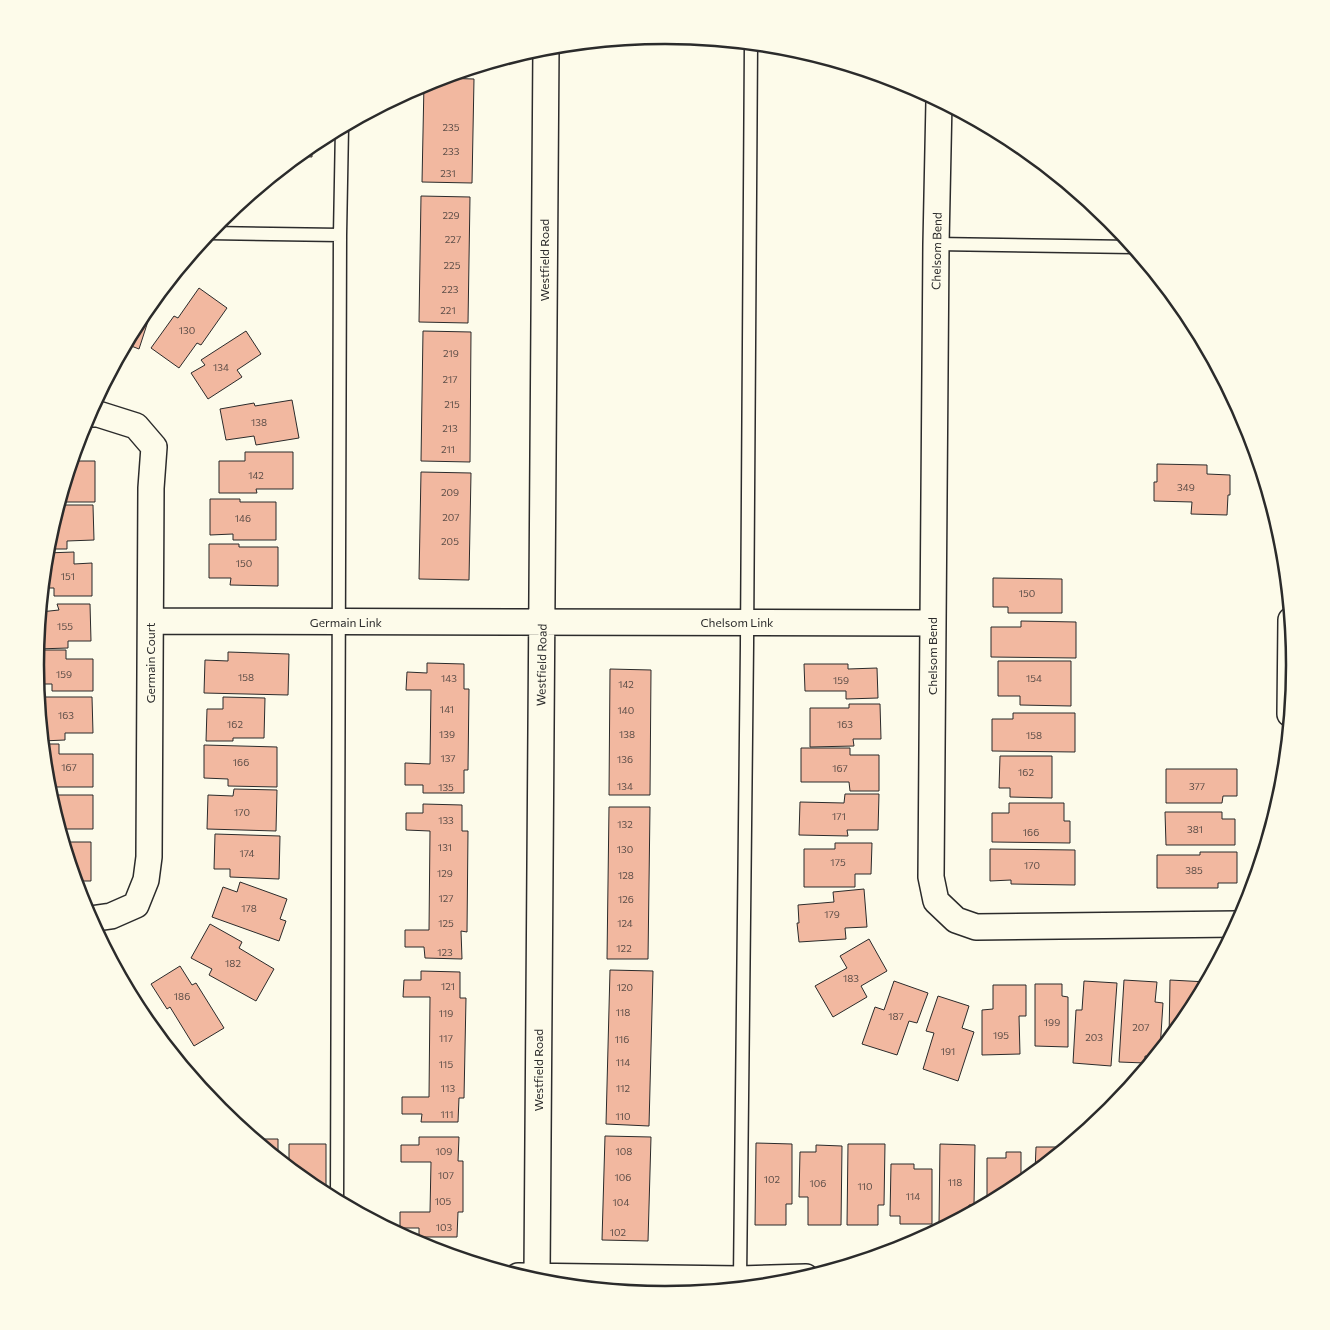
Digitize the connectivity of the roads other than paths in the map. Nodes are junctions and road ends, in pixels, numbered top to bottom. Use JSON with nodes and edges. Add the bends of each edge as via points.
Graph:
{"nodes":[{"id":1,"x":751,"y":50,"type":"edge"},
{"id":2,"x":546,"y":56,"type":"edge"},
{"id":3,"x":939,"y":107,"type":"edge"},
{"id":4,"x":342,"y":134,"type":"edge"},
{"id":5,"x":219,"y":233,"type":"edge"},
{"id":6,"x":340,"y":235,"type":"junction"},
{"id":7,"x":936,"y":244,"type":"junction"},
{"id":8,"x":1123,"y":246,"type":"edge"},
{"id":9,"x":97,"y":414,"type":"edge"},
{"id":10,"x":150,"y":621,"type":"junction"},
{"id":11,"x":542,"y":621,"type":"junction"},
{"id":12,"x":340,"y":622,"type":"junction"},
{"id":13,"x":747,"y":622,"type":"junction"},
{"id":14,"x":932,"y":623,"type":"junction"},
{"id":15,"x":98,"y":918,"type":"edge"},
{"id":16,"x":1229,"y":924,"type":"edge"},
{"id":17,"x":337,"y":1193,"type":"edge"},
{"id":18,"x":532,"y":1271,"type":"edge"},
{"id":19,"x":568,"y":1278,"type":"edge"},
{"id":20,"x":740,"y":1279,"type":"junction"},
{"id":21,"x":757,"y":1279,"type":"edge"}],
"edges":[{"from":1,"to":13,"type":"lane"},
{"from":2,"to":11,"type":"street","name":"Westfield Road"},
{"from":3,"to":7,"type":"street","name":"Chelsom Bend"},
{"from":4,"to":6,"type":"lane"},
{"from":5,"to":6,"type":"lane"},
{"from":6,"to":12,"type":"lane"},
{"from":7,"to":8,"type":"lane"},
{"from":7,"to":14,"type":"street","name":"Chelsom Bend"},
{"from":9,"to":10,"type":"street","name":"Germain Court","via":[[136,426],[154,447]]},
{"from":10,"to":12,"type":"street","name":"Germain Link"},
{"from":10,"to":15,"type":"street","name":"Germain Court","via":[[146,880],[136,905],[112,916]]},
{"from":11,"to":12,"type":"street","name":"Germain Link"},
{"from":11,"to":13,"type":"street","name":"Chelsom Link"},
{"from":11,"to":18,"type":"street","name":"Westfield Road"},
{"from":12,"to":17,"type":"lane"},
{"from":13,"to":14,"type":"street","name":"Chelsom Link"},
{"from":13,"to":20,"type":"lane"},
{"from":14,"to":16,"type":"street","name":"Chelsom Bend","via":[[931,877],[936,901],[956,920],[976,927]]},
{"from":19,"to":20,"type":"street"},
{"from":20,"to":21,"type":"street"}]}
